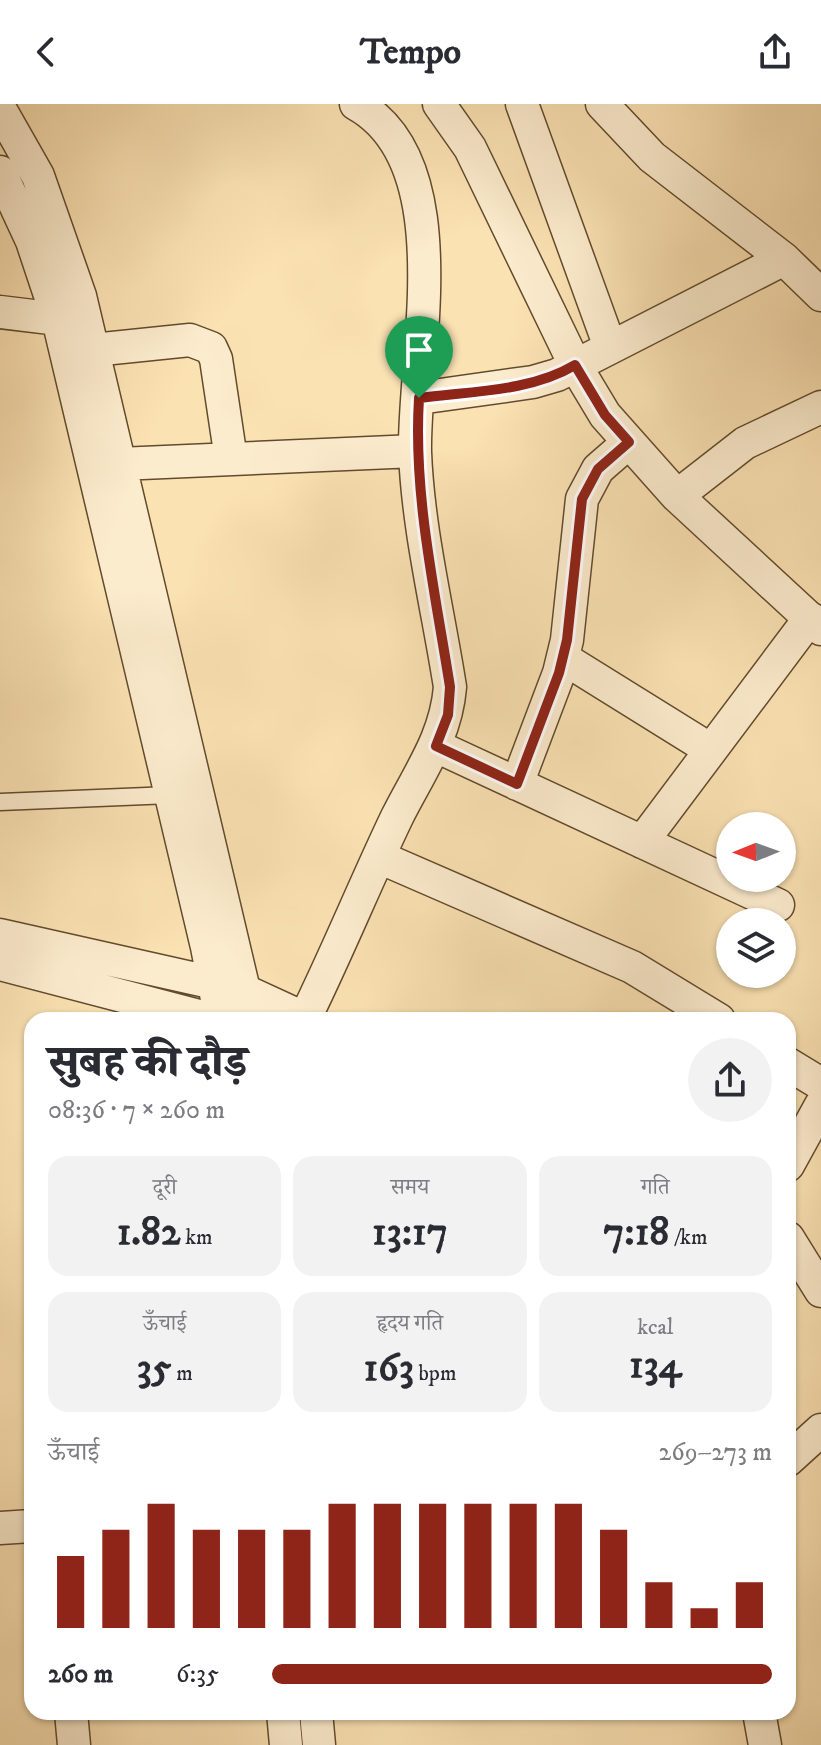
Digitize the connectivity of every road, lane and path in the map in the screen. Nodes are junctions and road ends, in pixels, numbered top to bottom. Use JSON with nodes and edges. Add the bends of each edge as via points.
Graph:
{"nodes":[{"id":1,"x":356,"y":104,"type":"edge"},
{"id":2,"x":439,"y":104,"type":"edge"},
{"id":3,"x":522,"y":104,"type":"edge"},
{"id":4,"x":602,"y":104,"type":"edge"},
{"id":5,"x":0,"y":109,"type":"edge"},
{"id":6,"x":0,"y":172,"type":"edge"},
{"id":7,"x":784,"y":259,"type":"junction"},
{"id":8,"x":818,"y":280,"type":"edge"},
{"id":9,"x":0,"y":312,"type":"edge"},
{"id":10,"x":58,"y":319,"type":"junction"},
{"id":11,"x":610,"y":347,"type":"junction"},
{"id":12,"x":93,"y":350,"type":"junction"},
{"id":13,"x":575,"y":365,"type":"junction"},
{"id":14,"x":419,"y":398,"type":"junction"},
{"id":15,"x":817,"y":418,"type":"edge"},
{"id":16,"x":629,"y":442,"type":"junction"},
{"id":17,"x":415,"y":451,"type":"junction"},
{"id":18,"x":231,"y":459,"type":"junction"},
{"id":19,"x":119,"y":464,"type":"junction"},
{"id":20,"x":677,"y":496,"type":"junction"},
{"id":21,"x":818,"y":626,"type":"edge"},
{"id":22,"x":563,"y":658,"type":"junction"},
{"id":23,"x":436,"y":746,"type":"junction"},
{"id":24,"x":711,"y":750,"type":"junction"},
{"id":25,"x":517,"y":784,"type":"junction"},
{"id":26,"x":171,"y":795,"type":"junction"},
{"id":27,"x":0,"y":802,"type":"edge"},
{"id":28,"x":642,"y":842,"type":"junction"},
{"id":29,"x":379,"y":857,"type":"junction"},
{"id":30,"x":778,"y":905,"type":"dead end"},
{"id":31,"x":0,"y":935,"type":"edge"},
{"id":32,"x":0,"y":964,"type":"edge"},
{"id":33,"x":214,"y":983,"type":"junction"},
{"id":34,"x":249,"y":1006,"type":"edge"},
{"id":35,"x":183,"y":1012,"type":"edge"},
{"id":36,"x":219,"y":1012,"type":"edge"},
{"id":37,"x":275,"y":1012,"type":"edge"},
{"id":38,"x":309,"y":1012,"type":"edge"},
{"id":39,"x":706,"y":1012,"type":"edge"},
{"id":40,"x":796,"y":1069,"type":"edge"},
{"id":41,"x":821,"y":1084,"type":"edge"},
{"id":42,"x":821,"y":1105,"type":"edge"},
{"id":43,"x":796,"y":1150,"type":"edge"},
{"id":44,"x":796,"y":1251,"type":"edge"},
{"id":45,"x":821,"y":1291,"type":"edge"},
{"id":46,"x":821,"y":1430,"type":"edge"},
{"id":47,"x":796,"y":1453,"type":"edge"},
{"id":48,"x":24,"y":1526,"type":"edge"},
{"id":49,"x":0,"y":1528,"type":"edge"},
{"id":50,"x":72,"y":1720,"type":"edge"},
{"id":51,"x":284,"y":1720,"type":"edge"},
{"id":52,"x":317,"y":1720,"type":"edge"},
{"id":53,"x":760,"y":1720,"type":"edge"},
{"id":54,"x":74,"y":1745,"type":"edge"},
{"id":55,"x":286,"y":1745,"type":"edge"},
{"id":56,"x":319,"y":1745,"type":"edge"},
{"id":57,"x":765,"y":1745,"type":"edge"}],
"edges":[{"from":1,"to":14,"type":"street","via":[[388,129],[406,161],[420,212],[425,260]]},
{"from":2,"to":13,"type":"street","via":[[470,148]]},
{"from":3,"to":11,"type":"street"},
{"from":4,"to":7,"type":"street","via":[[652,157]]},
{"from":5,"to":12,"type":"street","via":[[38,176]]},
{"from":6,"to":10,"type":"street","via":[[32,241]]},
{"from":7,"to":8,"type":"street"},
{"from":7,"to":11,"type":"street"},
{"from":9,"to":10,"type":"street"},
{"from":10,"to":26,"type":"street"},
{"from":11,"to":13,"type":"street"},
{"from":12,"to":18,"type":"street","via":[[190,340],[211,348]]},
{"from":12,"to":19,"type":"street"},
{"from":13,"to":14,"type":"street","via":[[533,382]]},
{"from":13,"to":16,"type":"street","via":[[605,415]]},
{"from":14,"to":17,"type":"street"},
{"from":15,"to":20,"type":"street","via":[[745,443]]},
{"from":16,"to":20,"type":"street"},
{"from":16,"to":22,"type":"street","via":[[598,469],[582,499]]},
{"from":17,"to":18,"type":"street"},
{"from":17,"to":23,"type":"street","via":[[450,687],[448,715]]},
{"from":18,"to":19,"type":"street"},
{"from":19,"to":34,"type":"street"},
{"from":20,"to":21,"type":"street"},
{"from":21,"to":24,"type":"street"},
{"from":22,"to":24,"type":"street"},
{"from":22,"to":25,"type":"street"},
{"from":23,"to":25,"type":"street"},
{"from":23,"to":29,"type":"street"},
{"from":24,"to":28,"type":"street"},
{"from":25,"to":28,"type":"street"},
{"from":26,"to":27,"type":"lane"},
{"from":26,"to":33,"type":"street"},
{"from":28,"to":30,"type":"street"},
{"from":29,"to":38,"type":"street"},
{"from":29,"to":39,"type":"street","via":[[632,967]]},
{"from":31,"to":33,"type":"street"},
{"from":32,"to":35,"type":"street"},
{"from":33,"to":34,"type":"street"},
{"from":33,"to":36,"type":"street"},
{"from":34,"to":37,"type":"street"},
{"from":40,"to":41,"type":"street"},
{"from":42,"to":43,"type":"street"},
{"from":44,"to":45,"type":"street"},
{"from":46,"to":47,"type":"street"},
{"from":48,"to":49,"type":"street"},
{"from":50,"to":54,"type":"street"},
{"from":51,"to":55,"type":"street"},
{"from":52,"to":56,"type":"street"},
{"from":53,"to":57,"type":"street"}]}
